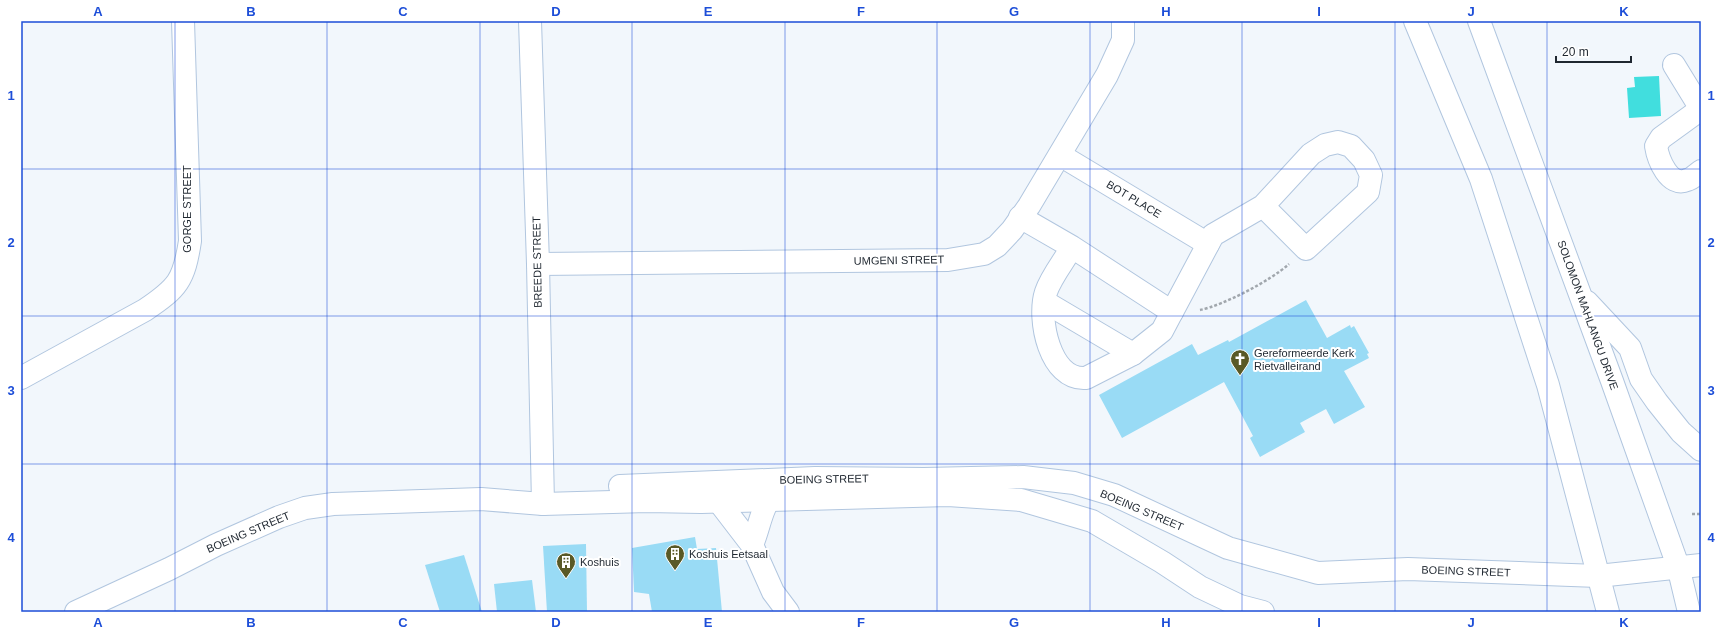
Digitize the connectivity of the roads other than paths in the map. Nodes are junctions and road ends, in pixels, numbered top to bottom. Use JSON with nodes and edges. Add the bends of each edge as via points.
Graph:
{"nodes":[{"id":1,"x":183,"y":21,"type":"edge"},
{"id":2,"x":530,"y":21,"type":"edge"},
{"id":3,"x":1123,"y":21,"type":"edge"},
{"id":4,"x":1415,"y":21,"type":"edge"},
{"id":5,"x":1479,"y":21,"type":"edge"},
{"id":6,"x":1674,"y":65,"type":"dead end"},
{"id":7,"x":1701,"y":109,"type":"edge"},
{"id":8,"x":1060,"y":154,"type":"junction"},
{"id":9,"x":1701,"y":172,"type":"edge"},
{"id":10,"x":1263,"y":206,"type":"junction"},
{"id":11,"x":1020,"y":217,"type":"junction"},
{"id":12,"x":1208,"y":244,"type":"junction"},
{"id":13,"x":1072,"y":247,"type":"junction"},
{"id":14,"x":538,"y":264,"type":"junction"},
{"id":15,"x":1581,"y":295,"type":"junction"},
{"id":16,"x":1045,"y":302,"type":"junction"},
{"id":17,"x":1172,"y":312,"type":"junction"},
{"id":18,"x":1133,"y":354,"type":"junction"},
{"id":19,"x":21,"y":378,"type":"edge"},
{"id":20,"x":1701,"y":450,"type":"edge"},
{"id":21,"x":786,"y":479,"type":"junction"},
{"id":22,"x":543,"y":496,"type":"junction"},
{"id":23,"x":768,"y":500,"type":"junction"},
{"id":24,"x":719,"y":502,"type":"junction"},
{"id":25,"x":752,"y":544,"type":"junction"},
{"id":26,"x":1701,"y":564,"type":"edge"},
{"id":27,"x":1678,"y":566,"type":"junction"},
{"id":28,"x":1598,"y":576,"type":"junction"},
{"id":29,"x":76,"y":612,"type":"edge"},
{"id":30,"x":788,"y":612,"type":"edge"},
{"id":31,"x":1263,"y":612,"type":"edge"},
{"id":32,"x":1608,"y":612,"type":"edge"},
{"id":33,"x":1689,"y":612,"type":"edge"}],
"edges":[{"from":1,"to":19,"type":"street","name":"GORGE STREET","via":[[190,241],[186,264],[177,285],[145,310]]},
{"from":2,"to":14,"type":"street","name":"BREEDE STREET"},
{"from":3,"to":8,"type":"street","name":"UMGENI STREET","via":[[1123,40],[1107,75]]},
{"from":4,"to":28,"type":"street","via":[[1483,186],[1548,385]]},
{"from":5,"to":15,"type":"street","name":"SOLOMON MAHLANGU DRIVE"},
{"from":6,"to":7,"type":"street"},
{"from":7,"to":9,"type":"street","via":[[1661,138],[1656,146],[1661,165],[1669,176],[1682,181]]},
{"from":8,"to":11,"type":"street","name":"UMGENI STREET"},
{"from":8,"to":12,"type":"street","name":"BOT PLACE"},
{"from":10,"to":10,"type":"street","via":[[1306,249],[1368,192],[1371,175],[1364,160],[1351,146],[1338,142],[1325,145],[1311,154]]},
{"from":10,"to":12,"type":"street","via":[[1216,233]]},
{"from":11,"to":13,"type":"street"},
{"from":11,"to":14,"type":"street","name":"UMGENI STREET","via":[[997,246],[984,254],[948,260]]},
{"from":12,"to":17,"type":"street"},
{"from":13,"to":16,"type":"street","via":[[1046,292]]},
{"from":13,"to":17,"type":"street"},
{"from":14,"to":22,"type":"street","name":"BREEDE STREET"},
{"from":15,"to":20,"type":"street","via":[[1630,348],[1641,379],[1657,402],[1681,432]]},
{"from":15,"to":27,"type":"street","name":"SOLOMON MAHLANGU DRIVE"},
{"from":16,"to":18,"type":"street"},
{"from":16,"to":18,"type":"street","via":[[1049,347],[1057,364],[1066,374],[1086,378]]},
{"from":17,"to":18,"type":"street","via":[[1162,331]]},
{"from":21,"to":22,"type":"street","name":"BOEING STREET"},
{"from":21,"to":23,"type":"street"},
{"from":21,"to":28,"type":"street","name":"BOEING STREET","via":[[1023,477],[1074,484],[1114,496],[1228,548],[1318,573],[1408,569]]},
{"from":22,"to":24,"type":"street","name":"BOEING STREET"},
{"from":22,"to":29,"type":"street","name":"BOEING STREET","via":[[333,504],[305,508],[245,531]]},
{"from":23,"to":24,"type":"street","name":"BOEING STREET"},
{"from":23,"to":25,"type":"street","via":[[762,510]]},
{"from":23,"to":31,"type":"street","name":"BOEING STREET","via":[[948,495],[1021,500],[1092,521],[1200,587],[1240,606]]},
{"from":24,"to":25,"type":"street"},
{"from":25,"to":30,"type":"street","via":[[773,592]]},
{"from":26,"to":27,"type":"street","name":"BOEING STREET"},
{"from":27,"to":28,"type":"street","name":"BOEING STREET"},
{"from":27,"to":33,"type":"street","name":"SOLOMON MAHLANGU DRIVE"},
{"from":28,"to":32,"type":"street"}]}
